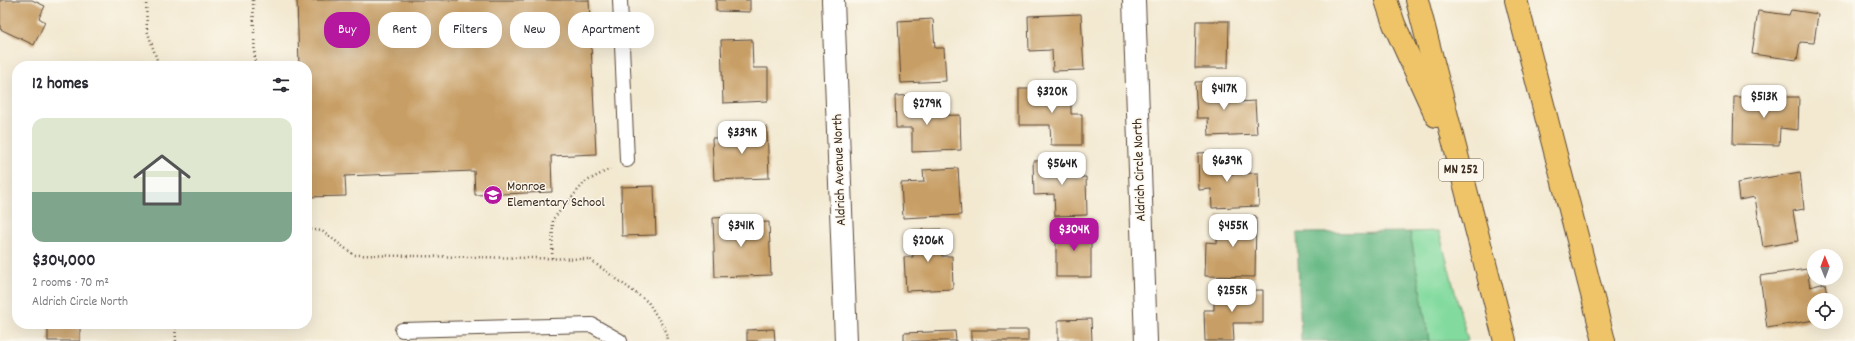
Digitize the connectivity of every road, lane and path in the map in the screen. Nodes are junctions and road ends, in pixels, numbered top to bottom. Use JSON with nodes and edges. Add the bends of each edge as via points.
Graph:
{"nodes":[{"id":1,"x":146,"y":0,"type":"edge"},
{"id":2,"x":253,"y":0,"type":"edge"},
{"id":3,"x":620,"y":0,"type":"edge"},
{"id":4,"x":833,"y":0,"type":"edge"},
{"id":5,"x":1134,"y":0,"type":"edge"},
{"id":6,"x":1386,"y":0,"type":"edge"},
{"id":7,"x":1417,"y":0,"type":"edge"},
{"id":8,"x":1516,"y":0,"type":"edge"},
{"id":9,"x":157,"y":61,"type":"edge"},
{"id":10,"x":255,"y":61,"type":"edge"},
{"id":11,"x":627,"y":160,"type":"joint"},
{"id":12,"x":1461,"y":170,"type":"junction"},
{"id":13,"x":312,"y":230,"type":"edge"},
{"id":14,"x":552,"y":258,"type":"junction"},
{"id":15,"x":175,"y":329,"type":"edge"},
{"id":16,"x":402,"y":330,"type":"dead end"},
{"id":17,"x":176,"y":341,"type":"edge"},
{"id":18,"x":620,"y":341,"type":"edge"},
{"id":19,"x":667,"y":341,"type":"edge"},
{"id":20,"x":846,"y":341,"type":"edge"},
{"id":21,"x":1146,"y":341,"type":"edge"},
{"id":22,"x":1505,"y":341,"type":"edge"},
{"id":23,"x":1604,"y":341,"type":"edge"}],
"edges":[{"from":1,"to":9,"type":"path","via":[[147,30]]},
{"from":2,"to":10,"type":"path"},
{"from":3,"to":11,"type":"lane"},
{"from":4,"to":20,"type":"street","name":"Aldrich Avenue North"},
{"from":5,"to":21,"type":"street","name":"Aldrich Circle North"},
{"from":6,"to":12,"type":"highway","via":[[1394,24]]},
{"from":7,"to":12,"type":"highway","number":"MN 252"},
{"from":8,"to":23,"type":"highway"},
{"from":11,"to":14,"type":"path","via":[[585,182],[553,220]]},
{"from":12,"to":22,"type":"highway","number":"MN 252"},
{"from":13,"to":14,"type":"path","via":[[322,231],[354,256]]},
{"from":14,"to":19,"type":"path","via":[[589,259],[595,263],[648,302],[666,331]]},
{"from":15,"to":17,"type":"path"},
{"from":16,"to":18,"type":"lane","via":[[592,325]]}]}
